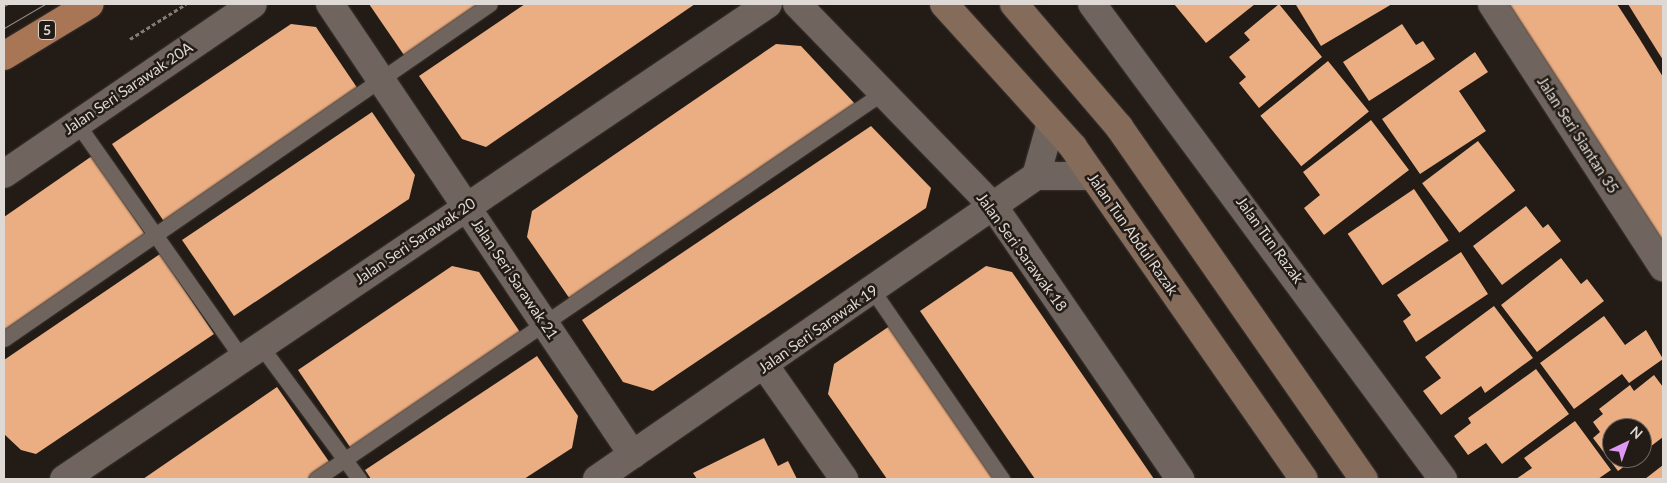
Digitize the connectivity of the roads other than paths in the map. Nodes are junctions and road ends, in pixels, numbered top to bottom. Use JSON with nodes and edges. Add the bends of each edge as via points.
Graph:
{"nodes":[{"id":1,"x":90,"y":4,"type":"edge"},
{"id":2,"x":253,"y":4,"type":"edge"},
{"id":3,"x":330,"y":4,"type":"edge"},
{"id":4,"x":490,"y":4,"type":"edge"},
{"id":5,"x":768,"y":4,"type":"edge"},
{"id":6,"x":797,"y":4,"type":"edge"},
{"id":7,"x":944,"y":4,"type":"edge"},
{"id":8,"x":1014,"y":4,"type":"edge"},
{"id":9,"x":1092,"y":4,"type":"edge"},
{"id":10,"x":1492,"y":4,"type":"edge"},
{"id":11,"x":4,"y":56,"type":"edge"},
{"id":12,"x":382,"y":80,"type":"junction"},
{"id":13,"x":885,"y":91,"type":"junction"},
{"id":14,"x":76,"y":122,"type":"junction"},
{"id":15,"x":1050,"y":122,"type":"junction"},
{"id":16,"x":4,"y":174,"type":"edge"},
{"id":17,"x":1036,"y":176,"type":"junction"},
{"id":18,"x":1092,"y":176,"type":"junction"},
{"id":19,"x":466,"y":206,"type":"junction"},
{"id":20,"x":994,"y":207,"type":"junction"},
{"id":21,"x":156,"y":236,"type":"junction"},
{"id":22,"x":1663,"y":267,"type":"edge"},
{"id":23,"x":873,"y":291,"type":"junction"},
{"id":24,"x":546,"y":324,"type":"junction"},
{"id":25,"x":4,"y":339,"type":"edge"},
{"id":26,"x":251,"y":351,"type":"junction"},
{"id":27,"x":765,"y":366,"type":"junction"},
{"id":28,"x":633,"y":455,"type":"junction"},
{"id":29,"x":344,"y":460,"type":"junction"},
{"id":30,"x":64,"y":479,"type":"edge"},
{"id":31,"x":316,"y":479,"type":"edge"},
{"id":32,"x":358,"y":479,"type":"edge"},
{"id":33,"x":597,"y":479,"type":"edge"},
{"id":34,"x":844,"y":479,"type":"edge"},
{"id":35,"x":1002,"y":479,"type":"edge"},
{"id":36,"x":1180,"y":479,"type":"edge"},
{"id":37,"x":1304,"y":479,"type":"edge"},
{"id":38,"x":1364,"y":479,"type":"edge"},
{"id":39,"x":1443,"y":479,"type":"edge"}],
"edges":[{"from":1,"to":11,"type":"highway","number":"5"},
{"from":2,"to":14,"type":"street","name":"Jalan Seri Sarawak 20A"},
{"from":3,"to":12,"type":"street","name":"Jalan Seri Sarawak 21"},
{"from":4,"to":12,"type":"lane"},
{"from":5,"to":19,"type":"street","name":"Jalan Seri Sarawak 20"},
{"from":6,"to":13,"type":"street","name":"Jalan Seri Sarawak 18"},
{"from":7,"to":15,"type":"main road","name":"Jalan Tun Abdul Razak"},
{"from":8,"to":38,"type":"main road","via":[[1119,127]]},
{"from":9,"to":39,"type":"street","name":"Jalan Tun Razak"},
{"from":10,"to":22,"type":"street","name":"Jalan Seri Siantan 35"},
{"from":12,"to":19,"type":"street","name":"Jalan Seri Sarawak 21"},
{"from":12,"to":21,"type":"lane"},
{"from":13,"to":20,"type":"street","name":"Jalan Seri Sarawak 18"},
{"from":13,"to":24,"type":"lane"},
{"from":14,"to":16,"type":"street","name":"Jalan Seri Sarawak 20A"},
{"from":14,"to":21,"type":"lane"},
{"from":15,"to":17,"type":"street"},
{"from":15,"to":18,"type":"main road","name":"Jalan Tun Abdul Razak"},
{"from":17,"to":18,"type":"street"},
{"from":17,"to":20,"type":"street","name":"Jalan Seri Sarawak 19"},
{"from":18,"to":37,"type":"main road","name":"Jalan Tun Abdul Razak"},
{"from":19,"to":24,"type":"street","name":"Jalan Seri Sarawak 21"},
{"from":19,"to":26,"type":"street","name":"Jalan Seri Sarawak 20"},
{"from":20,"to":23,"type":"street","name":"Jalan Seri Sarawak 19"},
{"from":20,"to":36,"type":"street","name":"Jalan Seri Sarawak 18"},
{"from":21,"to":25,"type":"lane"},
{"from":21,"to":26,"type":"lane"},
{"from":23,"to":27,"type":"street","name":"Jalan Seri Sarawak 19"},
{"from":23,"to":35,"type":"lane"},
{"from":24,"to":28,"type":"street","name":"Jalan Seri Sarawak 21"},
{"from":24,"to":29,"type":"lane"},
{"from":26,"to":29,"type":"lane"},
{"from":26,"to":30,"type":"street","name":"Jalan Seri Sarawak 20"},
{"from":27,"to":28,"type":"street","name":"Jalan Seri Sarawak 19"},
{"from":27,"to":34,"type":"street"},
{"from":28,"to":33,"type":"street","name":"Jalan Seri Sarawak 19"},
{"from":29,"to":31,"type":"lane"},
{"from":29,"to":32,"type":"lane"}]}
